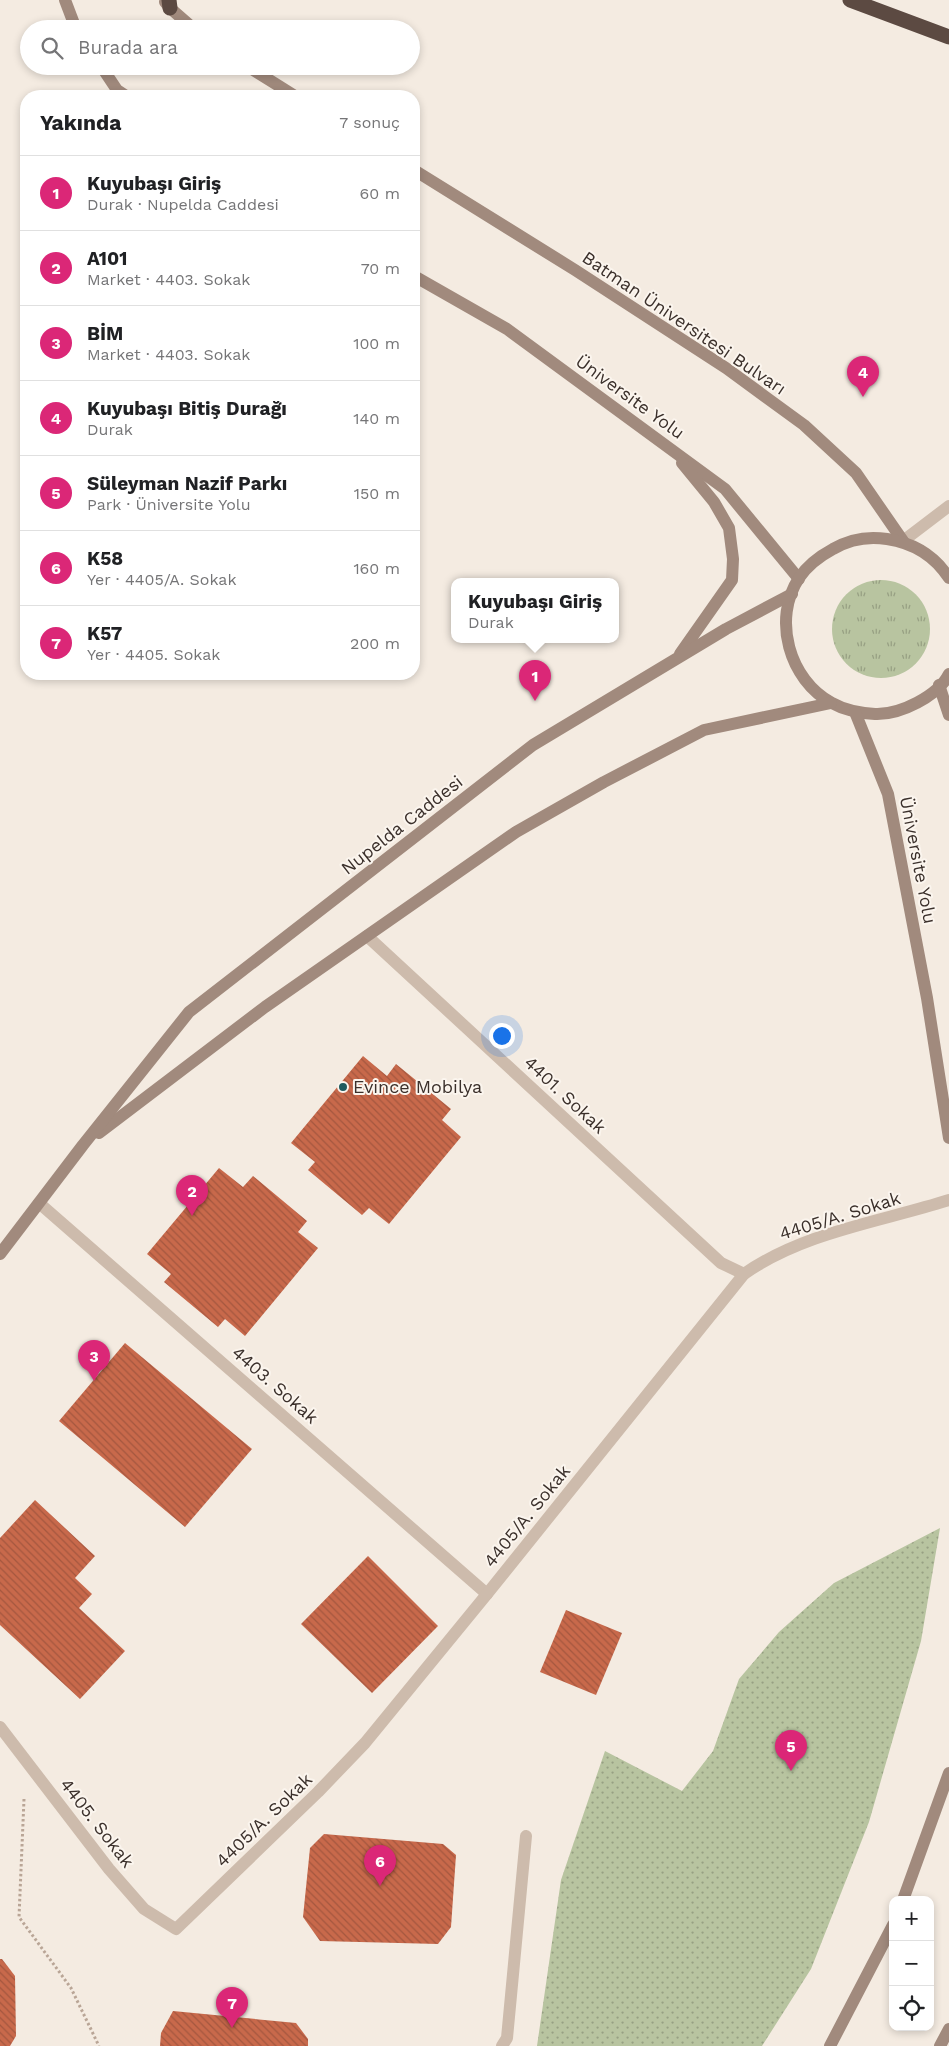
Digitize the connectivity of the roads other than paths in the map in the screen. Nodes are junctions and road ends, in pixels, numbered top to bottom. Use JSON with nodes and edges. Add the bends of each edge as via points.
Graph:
{"nodes":[{"id":1,"x":64,"y":0,"type":"edge"},
{"id":2,"x":850,"y":0,"type":"edge"},
{"id":3,"x":168,"y":3,"type":"edge"},
{"id":4,"x":72,"y":20,"type":"edge"},
{"id":5,"x":185,"y":20,"type":"edge"},
{"id":6,"x":949,"y":37,"type":"edge"},
{"id":7,"x":107,"y":75,"type":"edge"},
{"id":8,"x":261,"y":75,"type":"edge"},
{"id":9,"x":117,"y":90,"type":"edge"},
{"id":10,"x":285,"y":90,"type":"edge"},
{"id":11,"x":420,"y":174,"type":"edge"},
{"id":12,"x":420,"y":279,"type":"edge"},
{"id":13,"x":670,"y":448,"type":"junction"},
{"id":14,"x":949,"y":506,"type":"edge"},
{"id":15,"x":903,"y":541,"type":"junction"},
{"id":16,"x":949,"y":578,"type":"edge"},
{"id":17,"x":799,"y":579,"type":"junction"},
{"id":18,"x":792,"y":594,"type":"junction"},
{"id":19,"x":678,"y":658,"type":"junction"},
{"id":20,"x":949,"y":674,"type":"edge"},
{"id":21,"x":939,"y":685,"type":"junction"},
{"id":22,"x":831,"y":703,"type":"junction"},
{"id":23,"x":855,"y":712,"type":"junction"},
{"id":24,"x":949,"y":715,"type":"edge"},
{"id":25,"x":367,"y":936,"type":"junction"},
{"id":26,"x":949,"y":1138,"type":"edge"},
{"id":27,"x":83,"y":1145,"type":"junction"},
{"id":28,"x":949,"y":1200,"type":"edge"},
{"id":29,"x":39,"y":1203,"type":"junction"},
{"id":30,"x":0,"y":1254,"type":"edge"},
{"id":31,"x":744,"y":1274,"type":"junction"},
{"id":32,"x":487,"y":1594,"type":"junction"},
{"id":33,"x":0,"y":1727,"type":"edge"},
{"id":34,"x":949,"y":1773,"type":"edge"},
{"id":35,"x":526,"y":1836,"type":"dead end"},
{"id":36,"x":905,"y":1896,"type":"edge"},
{"id":37,"x":176,"y":1929,"type":"joint"},
{"id":38,"x":889,"y":1933,"type":"edge"},
{"id":39,"x":949,"y":2029,"type":"edge"},
{"id":40,"x":943,"y":2045,"type":"edge"},
{"id":41,"x":502,"y":2046,"type":"edge"},
{"id":42,"x":830,"y":2046,"type":"edge"}],
"edges":[{"from":1,"to":4,"type":"main road"},
{"from":2,"to":6,"type":"highway"},
{"from":3,"to":5,"type":"main road"},
{"from":7,"to":9,"type":"main road"},
{"from":8,"to":10,"type":"main road"},
{"from":11,"to":15,"type":"main road","name":"Batman Üniversitesi Bulvarı","via":[[575,270],[804,425],[856,473]]},
{"from":12,"to":13,"type":"main road","name":"Üniversite Yolu","via":[[507,329]]},
{"from":13,"to":17,"type":"main road","name":"Üniversite Yolu","via":[[725,488]]},
{"from":13,"to":19,"type":"main road","via":[[714,502],[729,528],[733,559],[732,580]]},
{"from":14,"to":15,"type":"street"},
{"from":15,"to":16,"type":"main road","via":[[924,551]]},
{"from":15,"to":17,"type":"main road","via":[[874,537],[844,542],[819,556]]},
{"from":17,"to":18,"type":"main road"},
{"from":18,"to":19,"type":"main road","name":"Nupelda Caddesi"},
{"from":18,"to":22,"type":"main road","via":[[786,633],[793,661],[808,685]]},
{"from":19,"to":27,"type":"main road","name":"Nupelda Caddesi","via":[[533,746],[188,1012]]},
{"from":20,"to":21,"type":"main road"},
{"from":21,"to":23,"type":"main road","via":[[929,696],[906,708],[881,714]]},
{"from":21,"to":24,"type":"main road"},
{"from":22,"to":23,"type":"main road"},
{"from":22,"to":25,"type":"main road","name":"Nupelda Caddesi","via":[[704,730],[516,832]]},
{"from":23,"to":26,"type":"main road","name":"Üniversite Yolu","via":[[888,794]]},
{"from":25,"to":27,"type":"main road","name":"Nupelda Caddesi","via":[[265,1007]]},
{"from":25,"to":31,"type":"street","name":"4401. Sokak","via":[[721,1263]]},
{"from":27,"to":29,"type":"main road","name":"Nupelda Caddesi"},
{"from":28,"to":31,"type":"street","name":"4405/A. Sokak","via":[[792,1246]]},
{"from":29,"to":30,"type":"main road","name":"Nupelda Caddesi"},
{"from":29,"to":32,"type":"street","name":"4403. Sokak"},
{"from":31,"to":32,"type":"street","name":"4405/A. Sokak"},
{"from":32,"to":37,"type":"street","name":"4405/A. Sokak","via":[[365,1743]]},
{"from":33,"to":37,"type":"street","name":"4405. Sokak","via":[[109,1869],[144,1909]]},
{"from":34,"to":36,"type":"main road"},
{"from":35,"to":41,"type":"street","via":[[507,2038]]},
{"from":38,"to":42,"type":"main road"},
{"from":39,"to":40,"type":"main road"}]}
